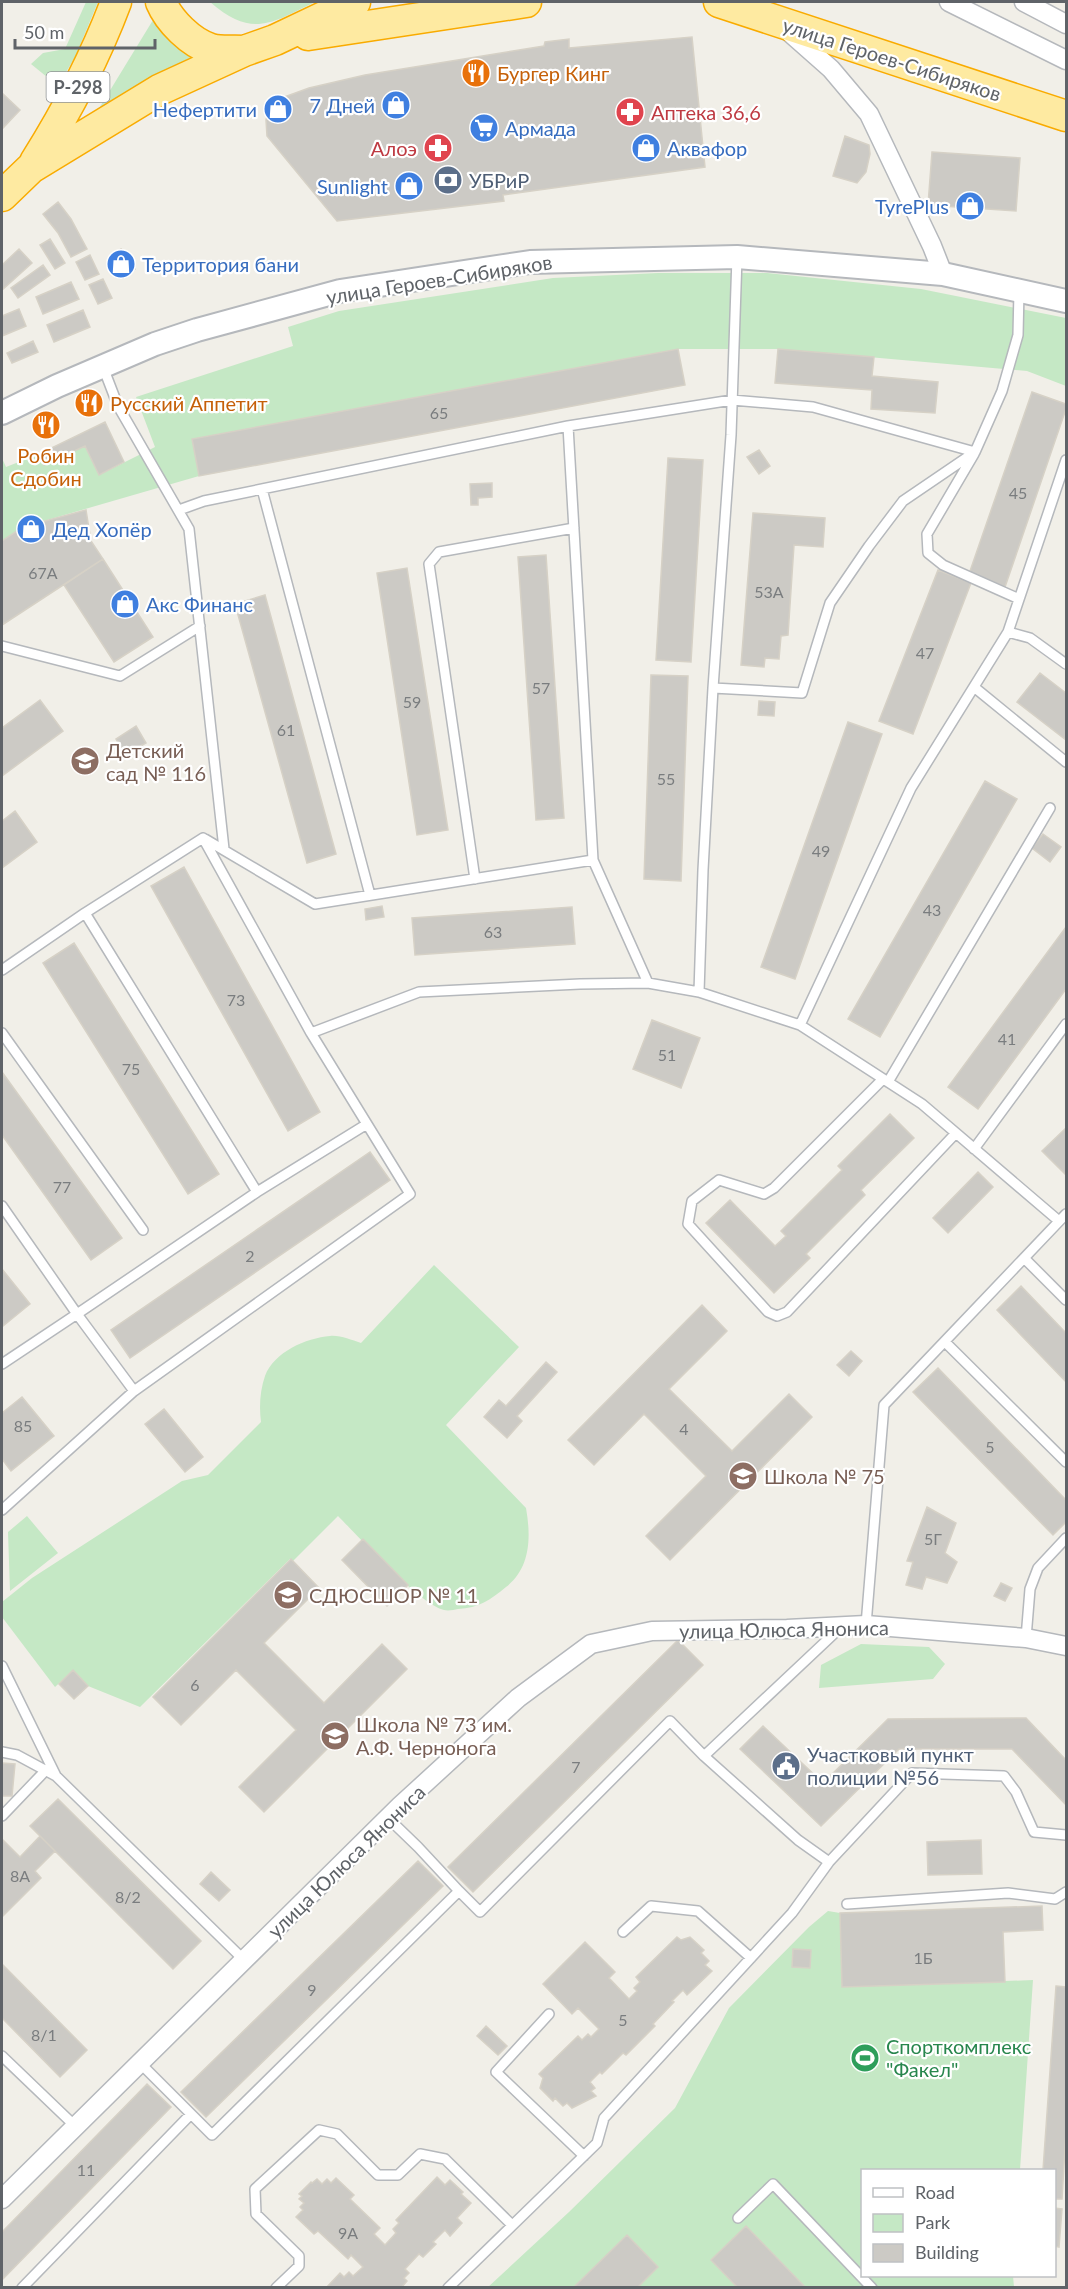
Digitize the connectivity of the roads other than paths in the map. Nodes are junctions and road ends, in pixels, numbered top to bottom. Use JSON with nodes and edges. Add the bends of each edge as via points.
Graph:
{"nodes":[{"id":1,"x":116,"y":2,"type":"edge"},
{"id":2,"x":161,"y":2,"type":"edge"},
{"id":3,"x":355,"y":2,"type":"edge"},
{"id":4,"x":526,"y":2,"type":"edge"},
{"id":5,"x":719,"y":2,"type":"edge"},
{"id":6,"x":949,"y":2,"type":"edge"},
{"id":7,"x":1024,"y":2,"type":"edge"},
{"id":8,"x":777,"y":22,"type":"junction"},
{"id":9,"x":1066,"y":24,"type":"edge"},
{"id":10,"x":275,"y":40,"type":"junction"},
{"id":11,"x":244,"y":51,"type":"junction"},
{"id":12,"x":1066,"y":60,"type":"edge"},
{"id":13,"x":1066,"y":116,"type":"edge"},
{"id":14,"x":31,"y":168,"type":"junction"},
{"id":15,"x":2,"y":196,"type":"edge"},
{"id":16,"x":737,"y":256,"type":"junction"},
{"id":17,"x":943,"y":274,"type":"junction"},
{"id":18,"x":1019,"y":291,"type":"junction"},
{"id":19,"x":1066,"y":301,"type":"edge"},
{"id":20,"x":103,"y":367,"type":"junction"},
{"id":21,"x":732,"y":400,"type":"junction"},
{"id":22,"x":2,"y":412,"type":"edge"},
{"id":23,"x":568,"y":426,"type":"junction"},
{"id":24,"x":975,"y":452,"type":"junction"},
{"id":25,"x":1066,"y":460,"type":"edge"},
{"id":26,"x":262,"y":489,"type":"junction"},
{"id":27,"x":178,"y":510,"type":"junction"},
{"id":28,"x":574,"y":528,"type":"junction"},
{"id":29,"x":1019,"y":599,"type":"junction"},
{"id":30,"x":200,"y":626,"type":"junction"},
{"id":31,"x":1008,"y":632,"type":"junction"},
{"id":32,"x":2,"y":646,"type":"edge"},
{"id":33,"x":1066,"y":664,"type":"edge"},
{"id":34,"x":974,"y":687,"type":"junction"},
{"id":35,"x":713,"y":688,"type":"junction"},
{"id":36,"x":1066,"y":762,"type":"edge"},
{"id":37,"x":1050,"y":808,"type":"dead end"},
{"id":38,"x":203,"y":838,"type":"junction"},
{"id":39,"x":224,"y":849,"type":"junction"},
{"id":40,"x":593,"y":860,"type":"junction"},
{"id":41,"x":475,"y":879,"type":"junction"},
{"id":42,"x":370,"y":895,"type":"junction"},
{"id":43,"x":85,"y":913,"type":"junction"},
{"id":44,"x":2,"y":970,"type":"edge"},
{"id":45,"x":648,"y":983,"type":"junction"},
{"id":46,"x":699,"y":992,"type":"junction"},
{"id":47,"x":1066,"y":1024,"type":"edge"},
{"id":48,"x":800,"y":1025,"type":"junction"},
{"id":49,"x":2,"y":1033,"type":"edge"},
{"id":50,"x":311,"y":1033,"type":"junction"},
{"id":51,"x":886,"y":1081,"type":"junction"},
{"id":52,"x":367,"y":1124,"type":"junction"},
{"id":53,"x":956,"y":1133,"type":"junction"},
{"id":54,"x":974,"y":1149,"type":"junction"},
{"id":55,"x":257,"y":1192,"type":"junction"},
{"id":56,"x":2,"y":1206,"type":"edge"},
{"id":57,"x":1066,"y":1214,"type":"edge"},
{"id":58,"x":1059,"y":1221,"type":"junction"},
{"id":59,"x":143,"y":1230,"type":"dead end"},
{"id":60,"x":1024,"y":1258,"type":"junction"},
{"id":61,"x":1066,"y":1300,"type":"edge"},
{"id":62,"x":77,"y":1314,"type":"junction"},
{"id":63,"x":945,"y":1342,"type":"junction"},
{"id":64,"x":2,"y":1364,"type":"edge"},
{"id":65,"x":134,"y":1391,"type":"junction"},
{"id":66,"x":1066,"y":1462,"type":"edge"},
{"id":67,"x":2,"y":1510,"type":"edge"},
{"id":68,"x":1066,"y":1538,"type":"edge"},
{"id":69,"x":866,"y":1625,"type":"junction"},
{"id":70,"x":842,"y":1626,"type":"junction"},
{"id":71,"x":1026,"y":1638,"type":"junction"},
{"id":72,"x":1066,"y":1646,"type":"edge"},
{"id":73,"x":2,"y":1666,"type":"edge"},
{"id":74,"x":2,"y":1752,"type":"edge"},
{"id":75,"x":704,"y":1756,"type":"junction"},
{"id":76,"x":46,"y":1770,"type":"junction"},
{"id":77,"x":56,"y":1776,"type":"junction"},
{"id":78,"x":2,"y":1803,"type":"edge"},
{"id":79,"x":13,"y":1804,"type":"junction"},
{"id":80,"x":2,"y":1815,"type":"edge"},
{"id":81,"x":388,"y":1818,"type":"junction"},
{"id":82,"x":1066,"y":1835,"type":"edge"},
{"id":83,"x":829,"y":1862,"type":"junction"},
{"id":84,"x":459,"y":1891,"type":"junction"},
{"id":85,"x":1066,"y":1892,"type":"edge"},
{"id":86,"x":847,"y":1904,"type":"dead end"},
{"id":87,"x":623,"y":1932,"type":"dead end"},
{"id":88,"x":751,"y":1958,"type":"junction"},
{"id":89,"x":244,"y":1960,"type":"junction"},
{"id":90,"x":549,"y":2014,"type":"dead end"},
{"id":91,"x":2,"y":2056,"type":"edge"},
{"id":92,"x":140,"y":2063,"type":"junction"},
{"id":93,"x":191,"y":2114,"type":"junction"},
{"id":94,"x":75,"y":2126,"type":"junction"},
{"id":95,"x":584,"y":2156,"type":"junction"},
{"id":96,"x":2,"y":2199,"type":"edge"},
{"id":97,"x":738,"y":2218,"type":"dead end"},
{"id":98,"x":512,"y":2225,"type":"junction"},
{"id":99,"x":861,"y":2276,"type":"edge"},
{"id":100,"x":862,"y":2277,"type":"edge"},
{"id":101,"x":22,"y":2288,"type":"edge"},
{"id":102,"x":276,"y":2288,"type":"edge"},
{"id":103,"x":448,"y":2288,"type":"edge"},
{"id":104,"x":872,"y":2288,"type":"edge"}],
"edges":[{"from":1,"to":14,"type":"highway","number":"Р-298","via":[[66,111]]},
{"from":2,"to":11,"type":"highway","via":[[188,36],[212,49]]},
{"from":3,"to":10,"type":"highway","number":"Р-298"},
{"from":4,"to":10,"type":"highway"},
{"from":5,"to":8,"type":"highway","name":"улица Героев-Сибиряков"},
{"from":6,"to":12,"type":"street"},
{"from":7,"to":9,"type":"street"},
{"from":8,"to":13,"type":"highway","name":"улица Героев-Сибиряков"},
{"from":8,"to":17,"type":"street","via":[[831,69],[869,114]]},
{"from":10,"to":11,"type":"highway","number":"Р-298"},
{"from":11,"to":14,"type":"highway","number":"Р-298","via":[[159,90]]},
{"from":14,"to":15,"type":"highway","number":"Р-298"},
{"from":16,"to":17,"type":"street","name":"улица Героев-Сибиряков"},
{"from":16,"to":20,"type":"street","name":"улица Героев-Сибиряков","via":[[530,262],[340,291],[197,330]]},
{"from":16,"to":21,"type":"lane"},
{"from":17,"to":18,"type":"street","name":"улица Героев-Сибиряков"},
{"from":18,"to":19,"type":"street","name":"улица Героев-Сибиряков"},
{"from":18,"to":24,"type":"lane","via":[[1018,334],[1002,391]]},
{"from":20,"to":22,"type":"street","name":"улица Героев-Сибиряков"},
{"from":20,"to":27,"type":"lane","via":[[118,405]]},
{"from":21,"to":23,"type":"lane"},
{"from":21,"to":24,"type":"lane","via":[[813,407]]},
{"from":21,"to":35,"type":"lane"},
{"from":23,"to":26,"type":"lane"},
{"from":23,"to":28,"type":"lane"},
{"from":24,"to":29,"type":"lane","via":[[927,534],[928,553],[943,565]]},
{"from":24,"to":35,"type":"lane","via":[[903,501],[869,546],[830,603],[802,693]]},
{"from":25,"to":29,"type":"lane"},
{"from":26,"to":27,"type":"lane"},
{"from":26,"to":42,"type":"lane"},
{"from":27,"to":30,"type":"lane","via":[[189,529]]},
{"from":28,"to":40,"type":"lane"},
{"from":28,"to":41,"type":"lane","via":[[439,552],[429,564]]},
{"from":29,"to":31,"type":"lane"},
{"from":30,"to":32,"type":"lane","via":[[120,676]]},
{"from":30,"to":39,"type":"lane"},
{"from":31,"to":33,"type":"lane","via":[[1030,638]]},
{"from":31,"to":34,"type":"lane"},
{"from":34,"to":36,"type":"lane"},
{"from":34,"to":48,"type":"lane","via":[[912,788]]},
{"from":35,"to":46,"type":"lane"},
{"from":37,"to":51,"type":"lane"},
{"from":38,"to":39,"type":"lane"},
{"from":38,"to":43,"type":"lane"},
{"from":38,"to":50,"type":"lane"},
{"from":39,"to":42,"type":"lane","via":[[315,904]]},
{"from":40,"to":41,"type":"lane"},
{"from":40,"to":45,"type":"lane"},
{"from":41,"to":42,"type":"lane"},
{"from":43,"to":44,"type":"lane"},
{"from":43,"to":55,"type":"lane"},
{"from":45,"to":46,"type":"lane"},
{"from":45,"to":50,"type":"lane","via":[[419,992]]},
{"from":46,"to":48,"type":"lane"},
{"from":47,"to":54,"type":"lane"},
{"from":48,"to":51,"type":"lane"},
{"from":49,"to":59,"type":"lane"},
{"from":50,"to":52,"type":"lane"},
{"from":51,"to":53,"type":"lane","via":[[922,1104]]},
{"from":51,"to":53,"type":"lane","via":[[774,1188],[764,1194],[719,1180],[692,1201],[688,1224],[768,1312],[777,1316],[788,1312]]},
{"from":52,"to":55,"type":"lane"},
{"from":52,"to":65,"type":"lane","via":[[410,1194]]},
{"from":53,"to":54,"type":"lane"},
{"from":54,"to":58,"type":"lane"},
{"from":55,"to":62,"type":"lane"},
{"from":56,"to":62,"type":"lane"},
{"from":57,"to":58,"type":"lane"},
{"from":58,"to":60,"type":"lane"},
{"from":60,"to":61,"type":"lane"},
{"from":60,"to":63,"type":"lane"},
{"from":62,"to":64,"type":"lane"},
{"from":62,"to":65,"type":"lane"},
{"from":63,"to":66,"type":"lane"},
{"from":63,"to":69,"type":"lane","via":[[884,1405]]},
{"from":65,"to":67,"type":"lane"},
{"from":68,"to":71,"type":"lane","via":[[1038,1568],[1030,1589]]},
{"from":69,"to":70,"type":"street","name":"улица Юлюса Янониса"},
{"from":69,"to":71,"type":"street","name":"улица Юлюса Янониса"},
{"from":70,"to":75,"type":"lane"},
{"from":70,"to":81,"type":"street","name":"улица Юлюса Янониса","via":[[652,1631],[591,1644],[518,1698]]},
{"from":71,"to":72,"type":"street","name":"улица Юлюса Янониса"},
{"from":73,"to":77,"type":"lane"},
{"from":74,"to":76,"type":"lane"},
{"from":75,"to":83,"type":"lane","via":[[798,1840]]},
{"from":75,"to":84,"type":"lane","via":[[670,1722],[480,1912]]},
{"from":76,"to":77,"type":"lane"},
{"from":76,"to":79,"type":"lane"},
{"from":77,"to":89,"type":"lane"},
{"from":78,"to":79,"type":"lane"},
{"from":79,"to":80,"type":"lane"},
{"from":81,"to":84,"type":"lane"},
{"from":81,"to":89,"type":"street","name":"улица Юлюса Янониса"},
{"from":82,"to":83,"type":"lane","via":[[1034,1832],[1016,1792],[1004,1776],[912,1773]]},
{"from":83,"to":88,"type":"lane","via":[[792,1913]]},
{"from":84,"to":93,"type":"lane","via":[[212,2135]]},
{"from":85,"to":86,"type":"lane","via":[[1055,1899],[1008,1893]]},
{"from":87,"to":88,"type":"lane","via":[[651,1906],[698,1911]]},
{"from":88,"to":95,"type":"lane","via":[[604,2118],[597,2143]]},
{"from":89,"to":92,"type":"street","name":"улица Юлюса Янониса"},
{"from":90,"to":95,"type":"lane","via":[[496,2073]]},
{"from":91,"to":94,"type":"lane"},
{"from":92,"to":93,"type":"lane"},
{"from":92,"to":94,"type":"street","name":"улица Юлюса Янониса"},
{"from":93,"to":101,"type":"lane"},
{"from":94,"to":96,"type":"street","name":"улица Юлюса Янониса"},
{"from":95,"to":98,"type":"lane"},
{"from":97,"to":99,"type":"lane","via":[[773,2184]]},
{"from":98,"to":102,"type":"lane","via":[[445,2159],[420,2154],[398,2175],[378,2175],[337,2134],[319,2130],[255,2189],[256,2214],[299,2256],[299,2266]]},
{"from":98,"to":103,"type":"lane"},
{"from":100,"to":104,"type":"lane"}]}
